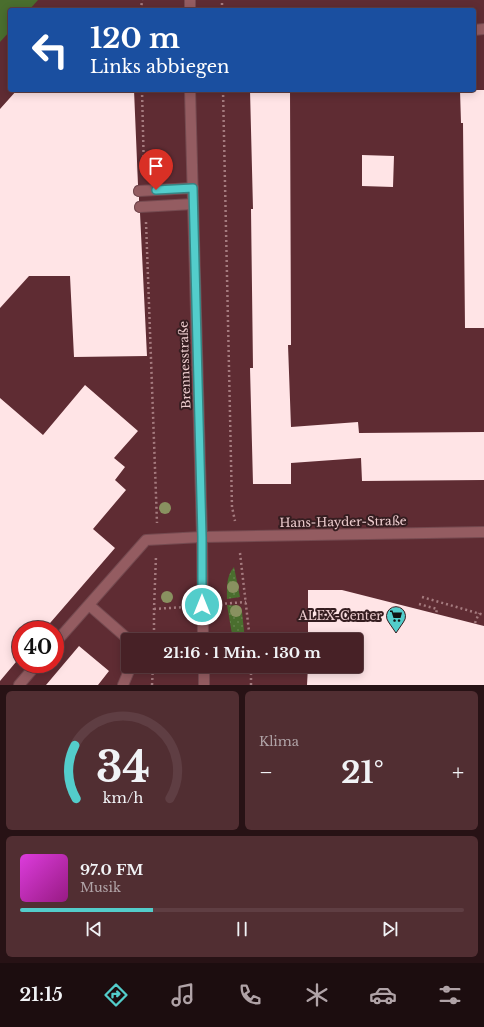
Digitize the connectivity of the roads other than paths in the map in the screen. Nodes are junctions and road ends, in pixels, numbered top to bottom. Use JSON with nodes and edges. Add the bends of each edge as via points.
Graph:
{"nodes":[{"id":1,"x":190,"y":92,"type":"edge"},
{"id":2,"x":193,"y":188,"type":"junction"},
{"id":3,"x":142,"y":190,"type":"road end"},
{"id":4,"x":193,"y":204,"type":"junction"},
{"id":5,"x":142,"y":207,"type":"road end"},
{"id":6,"x":484,"y":532,"type":"edge"},
{"id":7,"x":202,"y":537,"type":"junction"},
{"id":8,"x":89,"y":605,"type":"junction"},
{"id":9,"x":64,"y":633,"type":"edge"},
{"id":10,"x":121,"y":633,"type":"edge"},
{"id":11,"x":203,"y":633,"type":"edge"},
{"id":12,"x":29,"y":673,"type":"edge"},
{"id":13,"x":128,"y":673,"type":"edge"},
{"id":14,"x":204,"y":673,"type":"edge"},
{"id":15,"x":19,"y":685,"type":"edge"},
{"id":16,"x":123,"y":685,"type":"edge"},
{"id":17,"x":204,"y":685,"type":"edge"}],
"edges":[{"from":1,"to":2,"type":"street","name":"Brennesstraße"},
{"from":2,"to":3,"type":"street"},
{"from":2,"to":4,"type":"street","name":"Brennesstraße"},
{"from":4,"to":5,"type":"street"},
{"from":4,"to":7,"type":"street","name":"Brennesstraße"},
{"from":6,"to":7,"type":"street","name":"Hans-Hayder-Straße"},
{"from":7,"to":8,"type":"street","name":"Hans-Hayder-Straße","via":[[146,540]]},
{"from":7,"to":11,"type":"street","name":"Brennesstraße"},
{"from":8,"to":9,"type":"street","name":"Hans-Hayder-Straße"},
{"from":8,"to":10,"type":"street"},
{"from":12,"to":15,"type":"street"},
{"from":13,"to":16,"type":"street"},
{"from":14,"to":17,"type":"street"}]}
